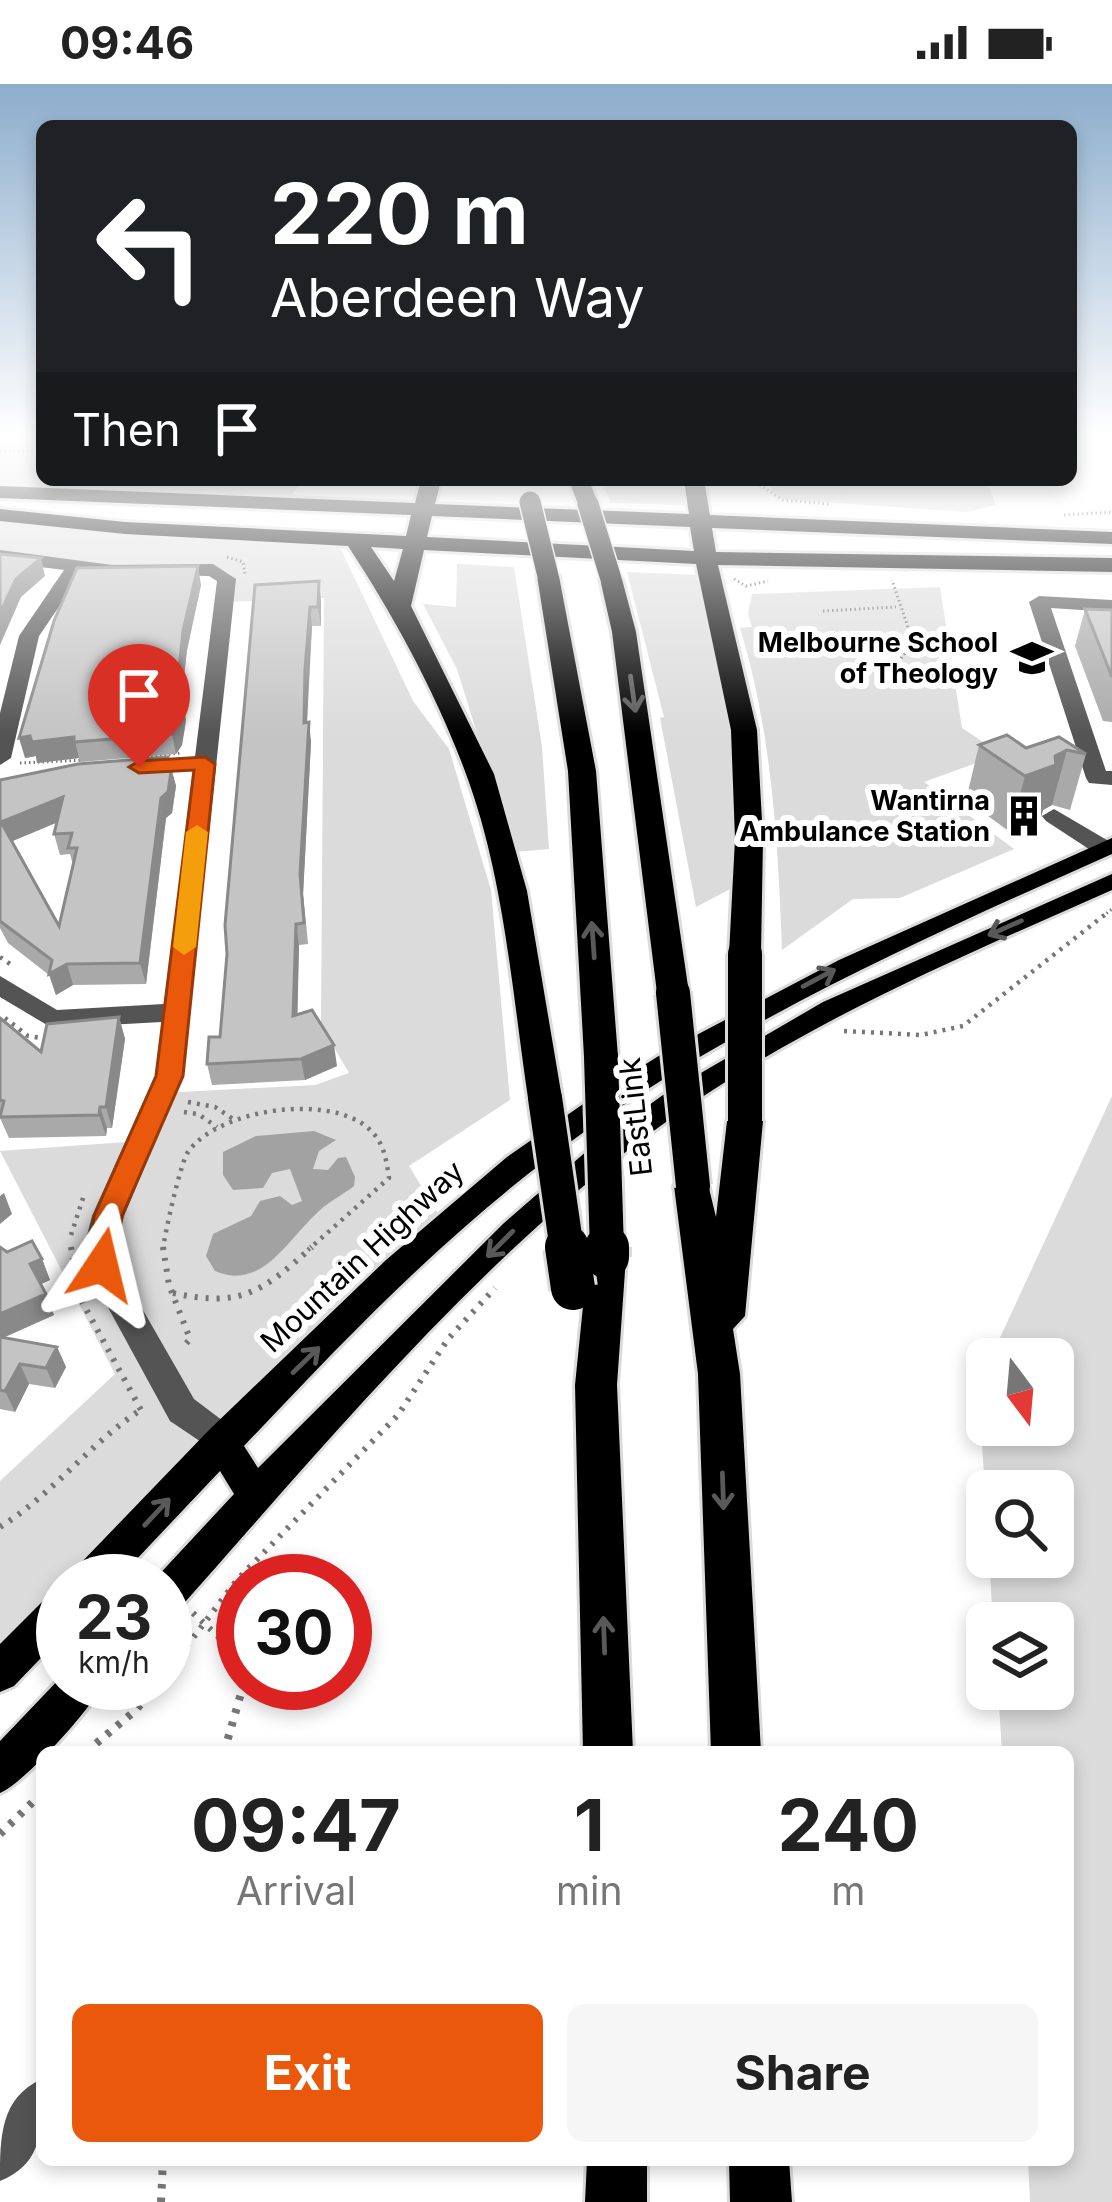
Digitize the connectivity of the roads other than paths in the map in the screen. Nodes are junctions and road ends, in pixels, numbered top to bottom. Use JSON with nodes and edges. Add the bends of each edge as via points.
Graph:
{"nodes":[{"id":1,"x":310,"y":537,"type":"edge"},
{"id":2,"x":420,"y":537,"type":"edge"},
{"id":3,"x":538,"y":537,"type":"edge"},
{"id":4,"x":598,"y":537,"type":"edge"},
{"id":5,"x":703,"y":537,"type":"edge"},
{"id":6,"x":1081,"y":537,"type":"edge"},
{"id":7,"x":1112,"y":538,"type":"edge"},
{"id":8,"x":355,"y":540,"type":"junction"},
{"id":9,"x":418,"y":544,"type":"junction"},
{"id":10,"x":0,"y":556,"type":"edge"},
{"id":11,"x":706,"y":558,"type":"junction"},
{"id":12,"x":822,"y":561,"type":"junction"},
{"id":13,"x":1112,"y":565,"type":"edge"},
{"id":14,"x":76,"y":567,"type":"junction"},
{"id":15,"x":713,"y":588,"type":"junction"},
{"id":16,"x":399,"y":606,"type":"junction"},
{"id":17,"x":1112,"y":606,"type":"edge"},
{"id":18,"x":14,"y":770,"type":"edge"},
{"id":19,"x":1112,"y":778,"type":"edge"},
{"id":20,"x":1054,"y":815,"type":"dead end"},
{"id":21,"x":1108,"y":846,"type":"edge"},
{"id":22,"x":1112,"y":881,"type":"edge"},
{"id":23,"x":9,"y":977,"type":"edge"},
{"id":24,"x":177,"y":1012,"type":"junction"},
{"id":25,"x":719,"y":1374,"type":"junction"},
{"id":26,"x":596,"y":1385,"type":"junction"},
{"id":27,"x":222,"y":1441,"type":"junction"},
{"id":28,"x":254,"y":1494,"type":"junction"},
{"id":29,"x":115,"y":1554,"type":"edge"},
{"id":30,"x":192,"y":1565,"type":"edge"},
{"id":31,"x":36,"y":1635,"type":"edge"},
{"id":32,"x":0,"y":1672,"type":"edge"},
{"id":33,"x":58,"y":1710,"type":"edge"},
{"id":34,"x":608,"y":1746,"type":"edge"},
{"id":35,"x":736,"y":1746,"type":"edge"},
{"id":36,"x":0,"y":1772,"type":"edge"},
{"id":37,"x":36,"y":2111,"type":"edge"},
{"id":38,"x":0,"y":2156,"type":"edge"},
{"id":39,"x":617,"y":2166,"type":"edge"},
{"id":40,"x":759,"y":2166,"type":"edge"},
{"id":41,"x":616,"y":2202,"type":"edge"},
{"id":42,"x":761,"y":2202,"type":"edge"}],
"edges":[{"from":1,"to":8,"type":"highway"},
{"from":2,"to":9,"type":"highway"},
{"from":26,"to":3,"type":"highway","name":"EastLink","one_way":true,"bridge":true,"via":[[607,1257],[582,772]]},
{"from":4,"to":25,"type":"highway","name":"EastLink","one_way":true,"bridge":true,"via":[[624,632]]},
{"from":5,"to":11,"type":"highway"},
{"from":6,"to":7,"type":"highway"},
{"from":8,"to":9,"type":"highway"},
{"from":8,"to":16,"type":"highway"},
{"from":9,"to":11,"type":"highway"},
{"from":9,"to":16,"type":"highway"},
{"from":10,"to":14,"type":"street"},
{"from":11,"to":12,"type":"highway"},
{"from":11,"to":15,"type":"highway"},
{"from":12,"to":13,"type":"highway"},
{"from":12,"to":15,"type":"highway"},
{"from":14,"to":18,"type":"street","via":[[29,637]]},
{"from":14,"to":24,"type":"street","via":[[226,576],[186,758]]},
{"from":15,"to":25,"type":"highway","bridge":true,"via":[[744,730],[749,839],[745,1121]]},
{"from":16,"to":26,"type":"highway","bridge":true,"via":[[480,774],[512,891],[573,1288]]},
{"from":17,"to":19,"type":"street","via":[[1039,602],[1097,778]]},
{"from":20,"to":21,"type":"street"},
{"from":27,"to":21,"type":"main road","name":"Mountain Highway","one_way":true,"via":[[445,1226],[601,1108],[824,975]]},
{"from":22,"to":28,"type":"main road","one_way":true,"via":[[840,1004],[659,1112],[518,1226]]},
{"from":23,"to":24,"type":"street","via":[[52,1019]]},
{"from":24,"to":27,"type":"street","via":[[170,1076],[108,1216],[102,1265],[182,1410]]},
{"from":25,"to":35,"type":"highway","name":"EastLink","one_way":true},
{"from":34,"to":26,"type":"highway","name":"EastLink","one_way":true},
{"from":27,"to":28,"type":"main road"},
{"from":29,"to":27,"type":"main road","name":"Mountain Highway","one_way":true},
{"from":28,"to":30,"type":"main road"},
{"from":31,"to":32,"type":"main road"},
{"from":33,"to":36,"type":"main road"},
{"from":37,"to":38,"type":"street"},
{"from":39,"to":41,"type":"highway"},
{"from":40,"to":42,"type":"highway"}]}
